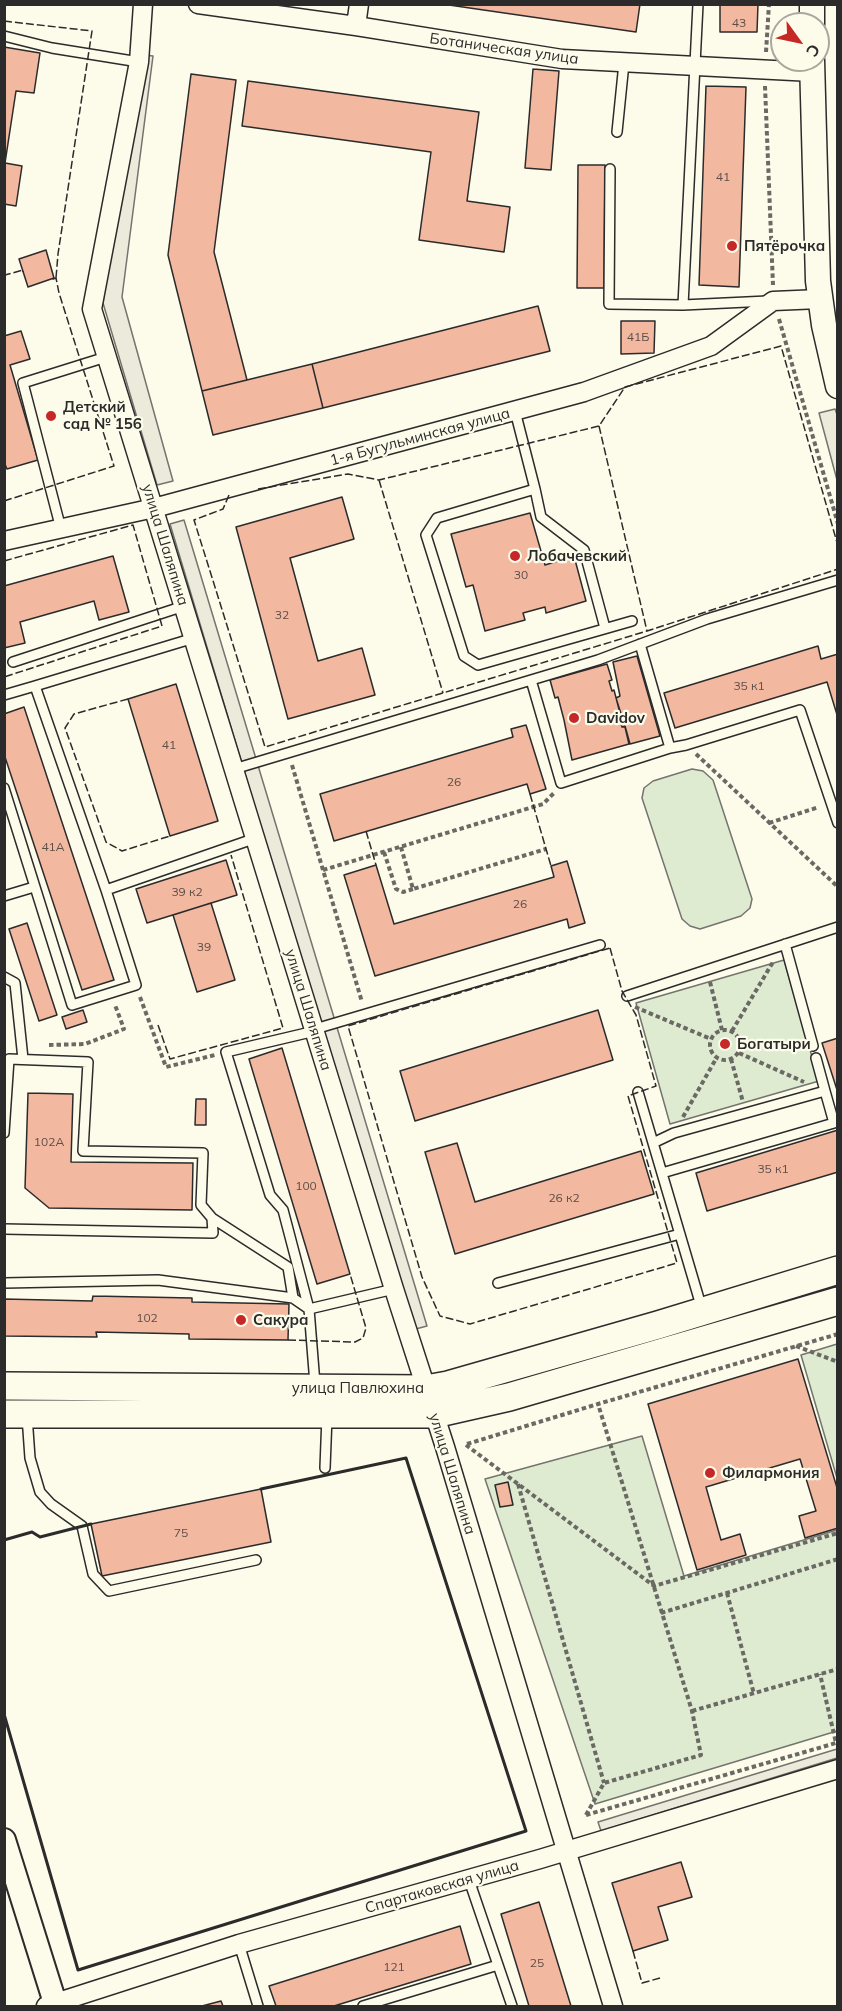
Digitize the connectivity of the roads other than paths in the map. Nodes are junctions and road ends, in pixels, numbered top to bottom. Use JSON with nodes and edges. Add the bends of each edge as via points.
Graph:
{"nodes":[{"id":1,"x":143,"y":4,"type":"edge"},
{"id":2,"x":198,"y":4,"type":"edge"},
{"id":3,"x":359,"y":4,"type":"edge"},
{"id":4,"x":698,"y":4,"type":"edge"},
{"id":5,"x":356,"y":26,"type":"junction"},
{"id":6,"x":4,"y":36,"type":"edge"},
{"id":7,"x":139,"y":62,"type":"junction"},
{"id":8,"x":624,"y":63,"type":"junction"},
{"id":9,"x":695,"y":67,"type":"junction"},
{"id":10,"x":770,"y":70,"type":"edge"},
{"id":11,"x":812,"y":72,"type":"edge"},
{"id":12,"x":617,"y":132,"type":"dead end"},
{"id":13,"x":610,"y":169,"type":"dead end"},
{"id":14,"x":820,"y":299,"type":"junction"},
{"id":15,"x":773,"y":301,"type":"junction"},
{"id":16,"x":683,"y":305,"type":"junction"},
{"id":17,"x":106,"y":357,"type":"junction"},
{"id":18,"x":837,"y":386,"type":"edge"},
{"id":19,"x":515,"y":411,"type":"junction"},
{"id":20,"x":535,"y":489,"type":"junction"},
{"id":21,"x":154,"y":508,"type":"junction"},
{"id":22,"x":61,"y":529,"type":"junction"},
{"id":23,"x":4,"y":541,"type":"edge"},
{"id":24,"x":837,"y":580,"type":"edge"},
{"id":25,"x":184,"y":606,"type":"junction"},
{"id":26,"x":632,"y":621,"type":"dead end"},
{"id":27,"x":605,"y":628,"type":"junction"},
{"id":28,"x":194,"y":638,"type":"junction"},
{"id":29,"x":640,"y":644,"type":"junction"},
{"id":30,"x":13,"y":662,"type":"dead end"},
{"id":31,"x":531,"y":680,"type":"junction"},
{"id":32,"x":35,"y":686,"type":"junction"},
{"id":33,"x":4,"y":695,"type":"edge"},
{"id":34,"x":670,"y":748,"type":"junction"},
{"id":35,"x":234,"y":769,"type":"junction"},
{"id":36,"x":4,"y":788,"type":"edge"},
{"id":37,"x":837,"y":823,"type":"edge"},
{"id":38,"x":256,"y":838,"type":"junction"},
{"id":39,"x":34,"y":887,"type":"junction"},
{"id":40,"x":106,"y":890,"type":"junction"},
{"id":41,"x":4,"y":897,"type":"edge"},
{"id":42,"x":837,"y":927,"type":"edge"},
{"id":43,"x":784,"y":944,"type":"junction"},
{"id":44,"x":600,"y":945,"type":"dead end"},
{"id":45,"x":4,"y":977,"type":"edge"},
{"id":46,"x":629,"y":996,"type":"road end"},
{"id":47,"x":315,"y":1030,"type":"junction"},
{"id":48,"x":813,"y":1046,"type":"dead end"},
{"id":49,"x":816,"y":1058,"type":"dead end"},
{"id":50,"x":23,"y":1059,"type":"junction"},
{"id":51,"x":6,"y":1091,"type":"edge"},
{"id":52,"x":825,"y":1091,"type":"junction"},
{"id":53,"x":638,"y":1092,"type":"dead end"},
{"id":54,"x":4,"y":1133,"type":"edge"},
{"id":55,"x":653,"y":1143,"type":"junction"},
{"id":56,"x":662,"y":1173,"type":"junction"},
{"id":57,"x":212,"y":1218,"type":"junction"},
{"id":58,"x":4,"y":1229,"type":"edge"},
{"id":59,"x":680,"y":1234,"type":"junction"},
{"id":60,"x":837,"y":1270,"type":"edge"},
{"id":61,"x":4,"y":1283,"type":"edge"},
{"id":62,"x":498,"y":1283,"type":"dead end"},
{"id":63,"x":394,"y":1290,"type":"junction"},
{"id":64,"x":293,"y":1298,"type":"junction"},
{"id":65,"x":837,"y":1301,"type":"edge"},
{"id":66,"x":309,"y":1310,"type":"junction"},
{"id":67,"x":703,"y":1312,"type":"junction"},
{"id":68,"x":4,"y":1386,"type":"edge"},
{"id":69,"x":316,"y":1388,"type":"junction"},
{"id":70,"x":430,"y":1401,"type":"junction"},
{"id":71,"x":16,"y":1414,"type":"edge"},
{"id":72,"x":327,"y":1414,"type":"junction"},
{"id":73,"x":325,"y":1468,"type":"dead end"},
{"id":74,"x":256,"y":1560,"type":"dead end"},
{"id":75,"x":837,"y":1769,"type":"edge"},
{"id":76,"x":4,"y":1840,"type":"edge"},
{"id":77,"x":566,"y":1851,"type":"junction"},
{"id":78,"x":469,"y":1880,"type":"junction"},
{"id":79,"x":239,"y":1944,"type":"junction"},
{"id":80,"x":498,"y":1965,"type":"junction"},
{"id":81,"x":52,"y":2006,"type":"edge"},
{"id":82,"x":258,"y":2007,"type":"edge"},
{"id":83,"x":363,"y":2007,"type":"edge"},
{"id":84,"x":512,"y":2007,"type":"edge"},
{"id":85,"x":613,"y":2007,"type":"edge"}],
"edges":[{"from":1,"to":7,"type":"street","name":"улица Шаляпина"},
{"from":2,"to":5,"type":"street","name":"Ботаническая улица"},
{"from":3,"to":5,"type":"street"},
{"from":4,"to":9,"type":"lane"},
{"from":5,"to":8,"type":"street","name":"Ботаническая улица","via":[[562,59]]},
{"from":6,"to":7,"type":"lane"},
{"from":7,"to":17,"type":"street","name":"улица Шаляпина","via":[[92,309]]},
{"from":8,"to":9,"type":"street","name":"Ботаническая улица"},
{"from":8,"to":12,"type":"lane"},
{"from":9,"to":10,"type":"street","name":"Ботаническая улица"},
{"from":9,"to":16,"type":"lane"},
{"from":11,"to":14,"type":"main road"},
{"from":13,"to":16,"type":"lane","via":[[609,304]]},
{"from":14,"to":15,"type":"street"},
{"from":14,"to":18,"type":"main road"},
{"from":15,"to":16,"type":"lane"},
{"from":15,"to":19,"type":"street","name":"1-я Бугульминская улица","via":[[711,346],[584,392]]},
{"from":17,"to":21,"type":"street","name":"улица Шаляпина"},
{"from":17,"to":22,"type":"lane","via":[[23,383]]},
{"from":19,"to":20,"type":"lane"},
{"from":19,"to":21,"type":"street","name":"1-я Бугульминская улица"},
{"from":20,"to":27,"type":"lane","via":[[541,517],[584,550]]},
{"from":20,"to":27,"type":"lane","via":[[437,518],[426,535],[464,656],[478,664]]},
{"from":21,"to":22,"type":"street","name":"1-я Бугульминская улица"},
{"from":21,"to":25,"type":"street","name":"улица Шаляпина"},
{"from":22,"to":23,"type":"street","name":"1-я Бугульминская улица"},
{"from":24,"to":29,"type":"lane","via":[[707,619],[634,647]]},
{"from":25,"to":28,"type":"street","name":"улица Шаляпина"},
{"from":25,"to":30,"type":"lane"},
{"from":26,"to":27,"type":"lane"},
{"from":28,"to":32,"type":"lane"},
{"from":28,"to":35,"type":"street","name":"улица Шаляпина"},
{"from":29,"to":31,"type":"lane"},
{"from":29,"to":34,"type":"lane"},
{"from":31,"to":34,"type":"lane","via":[[561,783]]},
{"from":31,"to":35,"type":"lane"},
{"from":32,"to":33,"type":"lane"},
{"from":32,"to":40,"type":"lane"},
{"from":34,"to":37,"type":"lane","via":[[800,710]]},
{"from":35,"to":38,"type":"street","name":"улица Шаляпина"},
{"from":36,"to":39,"type":"lane"},
{"from":38,"to":40,"type":"lane"},
{"from":38,"to":47,"type":"street","name":"улица Шаляпина"},
{"from":39,"to":40,"type":"lane","via":[[72,1005],[135,985]]},
{"from":39,"to":41,"type":"lane"},
{"from":42,"to":43,"type":"lane"},
{"from":43,"to":46,"type":"lane"},
{"from":43,"to":48,"type":"lane"},
{"from":44,"to":47,"type":"lane"},
{"from":45,"to":50,"type":"lane","via":[[15,983]]},
{"from":47,"to":63,"type":"street","name":"улица Шаляпина"},
{"from":47,"to":66,"type":"lane","via":[[226,1052],[270,1195],[283,1210]]},
{"from":49,"to":52,"type":"lane"},
{"from":50,"to":51,"type":"lane","via":[[9,1059]]},
{"from":50,"to":57,"type":"lane","via":[[88,1062],[83,1151],[203,1153],[201,1205]]},
{"from":51,"to":54,"type":"lane"},
{"from":52,"to":55,"type":"lane","via":[[674,1133]]},
{"from":52,"to":56,"type":"lane","via":[[834,1123]]},
{"from":53,"to":55,"type":"lane"},
{"from":55,"to":56,"type":"lane"},
{"from":56,"to":59,"type":"lane"},
{"from":57,"to":58,"type":"lane","via":[[213,1233]]},
{"from":57,"to":64,"type":"lane","via":[[288,1267]]},
{"from":59,"to":62,"type":"lane"},
{"from":59,"to":67,"type":"lane"},
{"from":60,"to":67,"type":"main road","name":"улица Павлюхина"},
{"from":61,"to":64,"type":"lane","via":[[158,1280]]},
{"from":63,"to":66,"type":"lane"},
{"from":63,"to":70,"type":"street","name":"улица Шаляпина"},
{"from":64,"to":66,"type":"lane"},
{"from":65,"to":70,"type":"main road","name":"улица Павлюхина","via":[[509,1397]]},
{"from":66,"to":69,"type":"lane"},
{"from":67,"to":70,"type":"main road","name":"улица Павлюхина","via":[[458,1383]]},
{"from":68,"to":69,"type":"main road","name":"улица Павлюхина"},
{"from":69,"to":70,"type":"main road","name":"улица Павлюхина"},
{"from":70,"to":72,"type":"main road","name":"улица Павлюхина"},
{"from":70,"to":77,"type":"street","name":"улица Шаляпина"},
{"from":71,"to":72,"type":"main road","name":"улица Павлюхина"},
{"from":71,"to":74,"type":"lane","via":[[40,1492],[82,1526],[93,1574],[109,1591]]},
{"from":72,"to":73,"type":"lane"},
{"from":75,"to":77,"type":"street","name":"Спартаковская улица"},
{"from":76,"to":81,"type":"street"},
{"from":77,"to":78,"type":"street","name":"Спартаковская улица"},
{"from":77,"to":85,"type":"street","name":"улица Шаляпина"},
{"from":78,"to":79,"type":"street","name":"Спартаковская улица"},
{"from":78,"to":80,"type":"lane"},
{"from":79,"to":81,"type":"street","name":"Спартаковская улица"},
{"from":79,"to":82,"type":"lane"},
{"from":80,"to":83,"type":"lane"},
{"from":80,"to":84,"type":"lane"}]}
